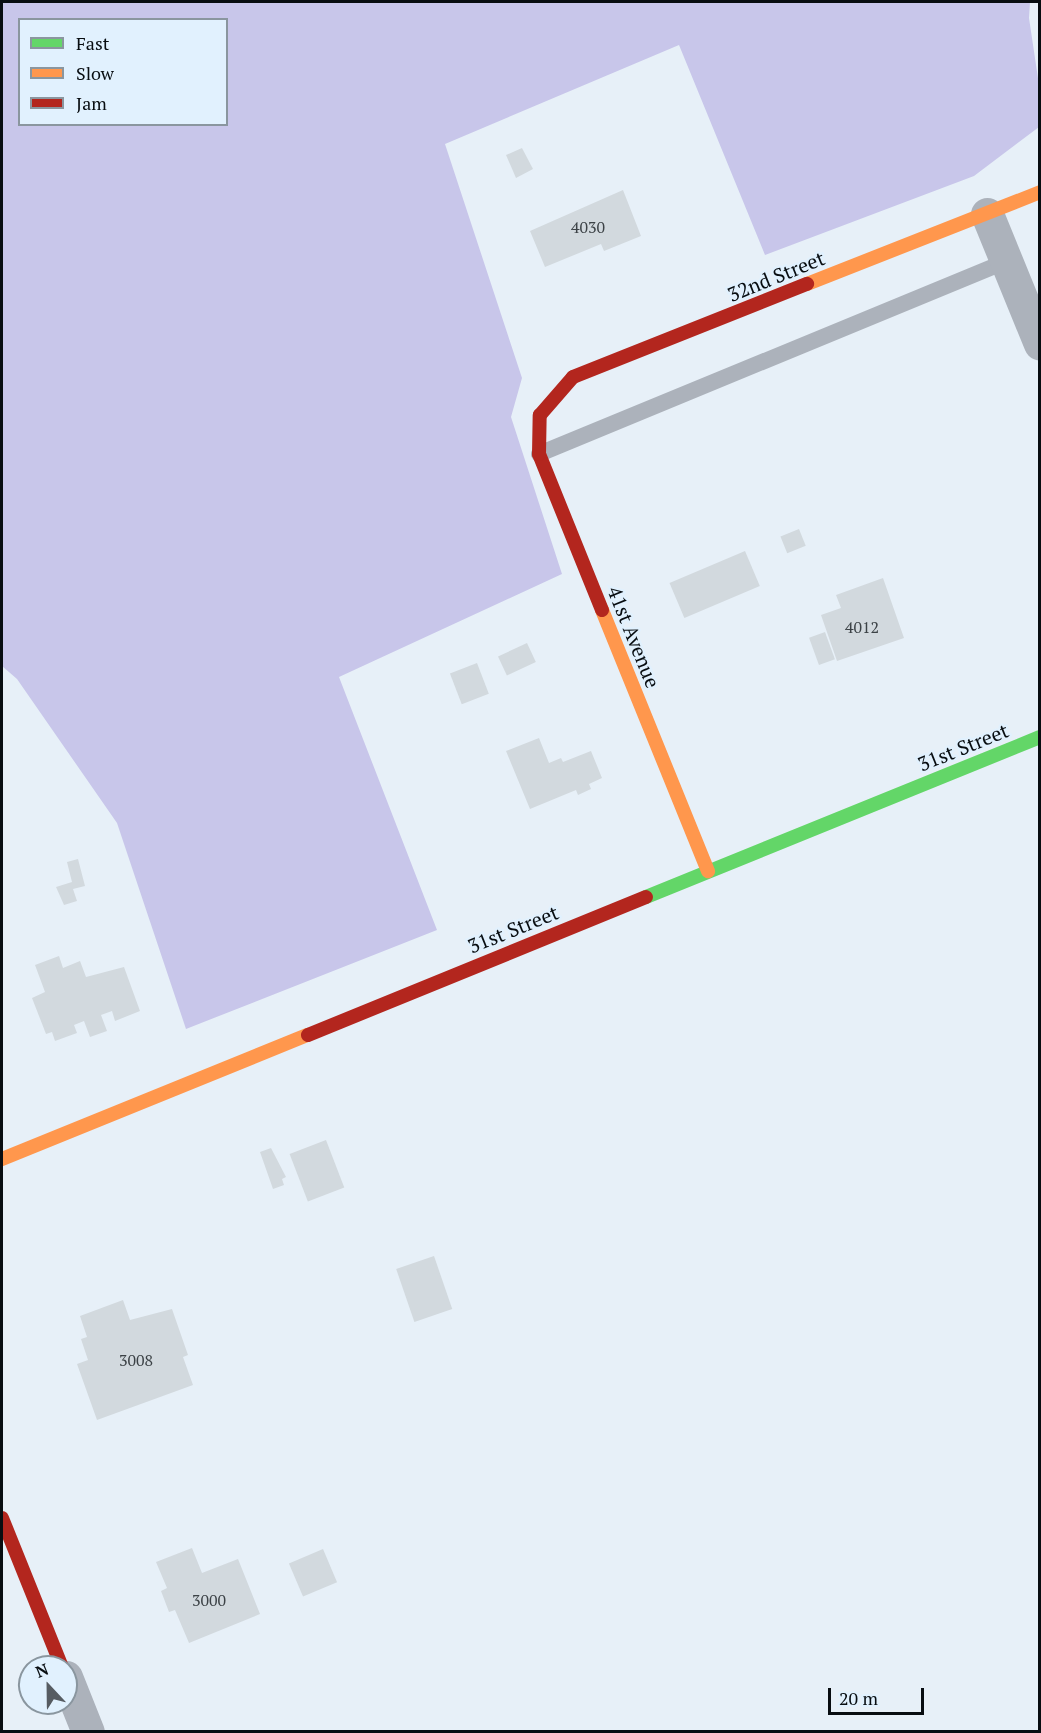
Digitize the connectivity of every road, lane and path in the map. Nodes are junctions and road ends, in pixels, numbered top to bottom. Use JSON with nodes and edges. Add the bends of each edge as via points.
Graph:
{"nodes":[{"id":1,"x":1040,"y":192,"type":"edge"},
{"id":2,"x":987,"y":214,"type":"junction"},
{"id":3,"x":1006,"y":261,"type":"junction"},
{"id":4,"x":1040,"y":344,"type":"edge"},
{"id":5,"x":540,"y":415,"type":"joint"},
{"id":6,"x":539,"y":454,"type":"junction"},
{"id":7,"x":1039,"y":739,"type":"edge"},
{"id":8,"x":708,"y":871,"type":"junction"},
{"id":9,"x":2,"y":1159,"type":"edge"},
{"id":10,"x":2,"y":1518,"type":"edge"},
{"id":11,"x":57,"y":1655,"type":"edge"},
{"id":12,"x":78,"y":1706,"type":"edge"},
{"id":13,"x":88,"y":1731,"type":"edge"}],
"edges":[{"from":1,"to":2,"type":"street","name":"32nd Street"},
{"from":2,"to":3,"type":"street"},
{"from":2,"to":5,"type":"street","name":"32nd Street","via":[[573,377]]},
{"from":3,"to":4,"type":"street"},
{"from":3,"to":6,"type":"lane"},
{"from":5,"to":6,"type":"street","name":"41st Avenue"},
{"from":6,"to":8,"type":"street","name":"41st Avenue"},
{"from":7,"to":8,"type":"street","name":"31st Street"},
{"from":8,"to":9,"type":"street","name":"31st Street"},
{"from":10,"to":11,"type":"street"},
{"from":12,"to":13,"type":"street"}]}
